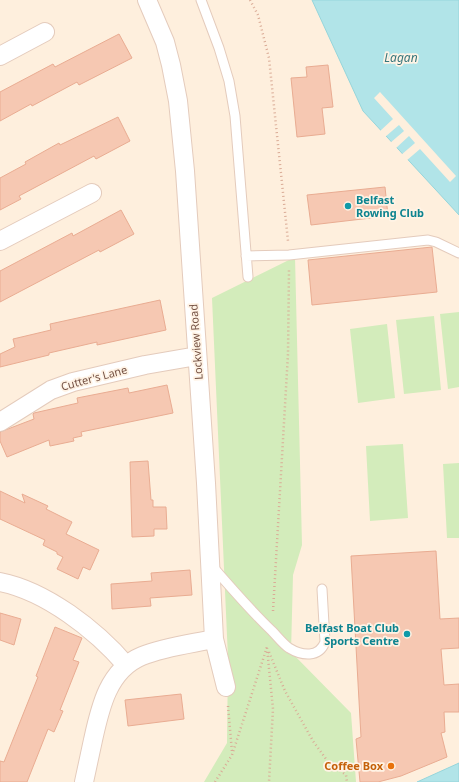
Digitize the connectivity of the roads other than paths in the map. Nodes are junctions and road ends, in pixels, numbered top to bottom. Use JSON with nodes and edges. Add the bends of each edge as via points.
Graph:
{"nodes":[{"id":1,"x":147,"y":0,"type":"edge"},
{"id":2,"x":201,"y":0,"type":"edge"},
{"id":3,"x":45,"y":32,"type":"dead end"},
{"id":4,"x":0,"y":56,"type":"edge"},
{"id":5,"x":92,"y":193,"type":"dead end"},
{"id":6,"x":0,"y":241,"type":"edge"},
{"id":7,"x":459,"y":253,"type":"edge"},
{"id":8,"x":246,"y":256,"type":"junction"},
{"id":9,"x":248,"y":277,"type":"dead end"},
{"id":10,"x":196,"y":356,"type":"junction"},
{"id":11,"x":0,"y":422,"type":"edge"},
{"id":12,"x":209,"y":563,"type":"junction"},
{"id":13,"x":0,"y":582,"type":"edge"},
{"id":14,"x":322,"y":589,"type":"dead end"},
{"id":15,"x":214,"y":639,"type":"junction"},
{"id":16,"x":126,"y":665,"type":"junction"},
{"id":17,"x":226,"y":687,"type":"road end"},
{"id":18,"x":84,"y":782,"type":"edge"}],
"edges":[{"from":1,"to":10,"type":"street","name":"Lockview Road","via":[[164,42],[178,101],[185,171]]},
{"from":2,"to":8,"type":"lane","via":[[219,48],[235,116]]},
{"from":3,"to":4,"type":"street"},
{"from":5,"to":6,"type":"street"},
{"from":7,"to":8,"type":"lane","via":[[428,240]]},
{"from":8,"to":9,"type":"lane"},
{"from":10,"to":11,"type":"street","name":"Cutter's Lane","via":[[73,382],[51,390]]},
{"from":10,"to":12,"type":"street","name":"Lockview Road"},
{"from":12,"to":14,"type":"lane","via":[[272,632],[289,648],[302,653],[314,654],[322,650],[325,642]]},
{"from":12,"to":15,"type":"street","name":"Lockview Road"},
{"from":13,"to":16,"type":"street","via":[[15,585],[62,609],[112,647]]},
{"from":15,"to":16,"type":"street","via":[[154,652]]},
{"from":15,"to":17,"type":"street","name":"Lockview Road"},
{"from":16,"to":18,"type":"street","via":[[114,678],[104,697]]}]}
